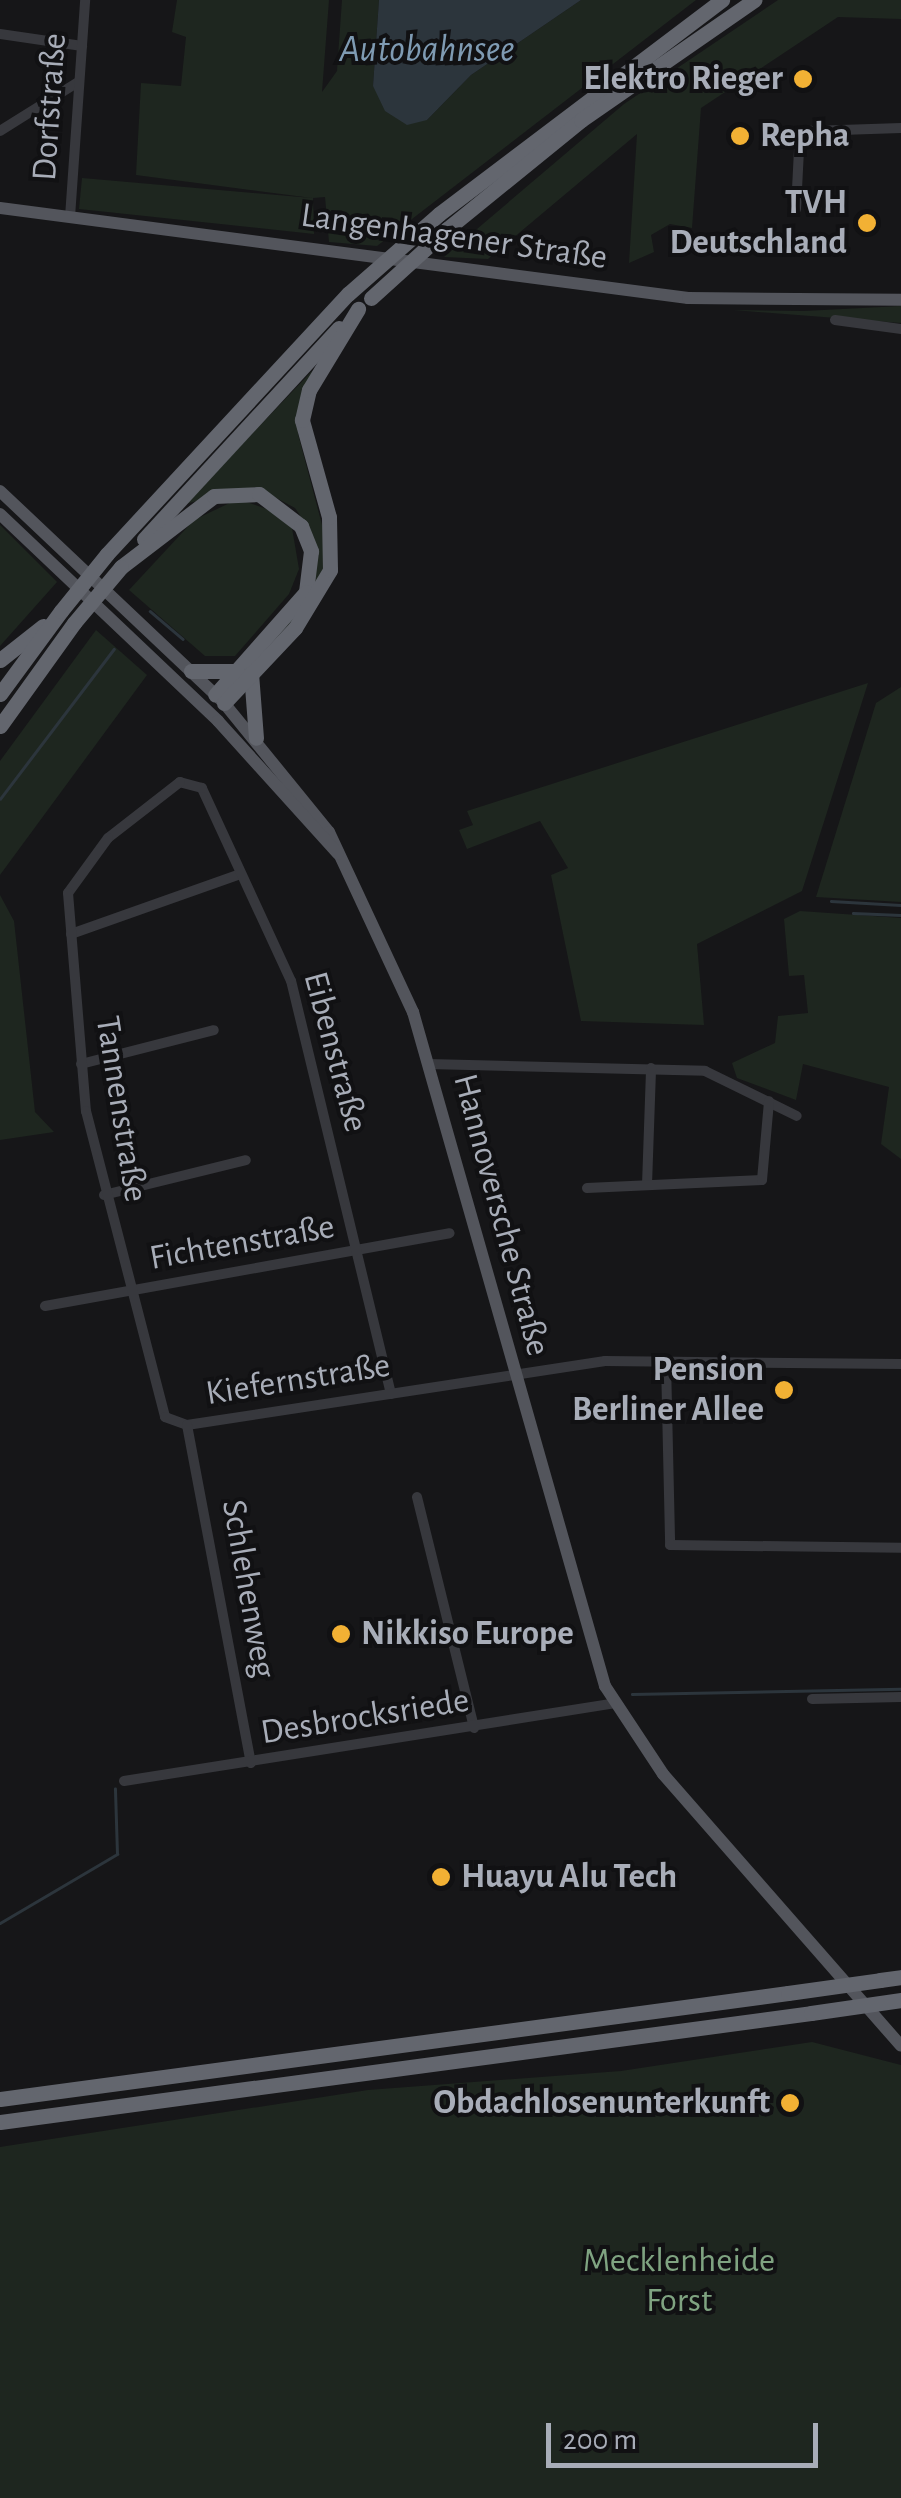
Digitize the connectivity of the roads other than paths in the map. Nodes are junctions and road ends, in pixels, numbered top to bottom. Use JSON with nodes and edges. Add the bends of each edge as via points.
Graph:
{"nodes":[{"id":1,"x":86,"y":0,"type":"edge"},
{"id":2,"x":722,"y":0,"type":"edge"},
{"id":3,"x":754,"y":0,"type":"edge"},
{"id":4,"x":0,"y":34,"type":"edge"},
{"id":5,"x":82,"y":46,"type":"junction"},
{"id":6,"x":78,"y":82,"type":"junction"},
{"id":7,"x":901,"y":128,"type":"edge"},
{"id":8,"x":0,"y":131,"type":"edge"},
{"id":9,"x":0,"y":208,"type":"edge"},
{"id":10,"x":796,"y":209,"type":"dead end"},
{"id":11,"x":70,"y":218,"type":"junction"},
{"id":12,"x":901,"y":300,"type":"edge"},
{"id":13,"x":358,"y":310,"type":"junction"},
{"id":14,"x":834,"y":320,"type":"dead end"},
{"id":15,"x":901,"y":329,"type":"edge"},
{"id":16,"x":0,"y":492,"type":"edge"},
{"id":17,"x":0,"y":514,"type":"edge"},
{"id":18,"x":121,"y":567,"type":"junction"},
{"id":19,"x":61,"y":611,"type":"junction"},
{"id":20,"x":0,"y":660,"type":"edge"},
{"id":21,"x":191,"y":671,"type":"junction"},
{"id":22,"x":244,"y":671,"type":"junction"},
{"id":23,"x":0,"y":694,"type":"edge"},
{"id":24,"x":219,"y":699,"type":"junction"},
{"id":25,"x":207,"y":711,"type":"junction"},
{"id":26,"x":0,"y":726,"type":"edge"},
{"id":27,"x":256,"y":738,"type":"junction"},
{"id":28,"x":340,"y":856,"type":"junction"},
{"id":29,"x":240,"y":874,"type":"junction"},
{"id":30,"x":71,"y":934,"type":"junction"},
{"id":31,"x":214,"y":1030,"type":"dead end"},
{"id":32,"x":80,"y":1064,"type":"junction"},
{"id":33,"x":428,"y":1064,"type":"junction"},
{"id":34,"x":652,"y":1068,"type":"junction"},
{"id":35,"x":768,"y":1101,"type":"junction"},
{"id":36,"x":797,"y":1116,"type":"dead end"},
{"id":37,"x":246,"y":1160,"type":"dead end"},
{"id":38,"x":647,"y":1185,"type":"junction"},
{"id":39,"x":588,"y":1188,"type":"dead end"},
{"id":40,"x":104,"y":1195,"type":"junction"},
{"id":41,"x":449,"y":1234,"type":"dead end"},
{"id":42,"x":358,"y":1250,"type":"junction"},
{"id":43,"x":127,"y":1290,"type":"junction"},
{"id":44,"x":45,"y":1306,"type":"dead end"},
{"id":45,"x":666,"y":1362,"type":"junction"},
{"id":46,"x":901,"y":1364,"type":"edge"},
{"id":47,"x":512,"y":1373,"type":"junction"},
{"id":48,"x":391,"y":1394,"type":"junction"},
{"id":49,"x":187,"y":1425,"type":"junction"},
{"id":50,"x":416,"y":1497,"type":"dead end"},
{"id":51,"x":901,"y":1548,"type":"edge"},
{"id":52,"x":901,"y":1697,"type":"edge"},
{"id":53,"x":812,"y":1699,"type":"dead end"},
{"id":54,"x":614,"y":1703,"type":"junction"},
{"id":55,"x":474,"y":1728,"type":"junction"},
{"id":56,"x":251,"y":1763,"type":"junction"},
{"id":57,"x":124,"y":1782,"type":"dead end"},
{"id":58,"x":901,"y":1978,"type":"edge"},
{"id":59,"x":901,"y":2000,"type":"edge"},
{"id":60,"x":901,"y":2046,"type":"edge"},
{"id":61,"x":0,"y":2099,"type":"edge"},
{"id":62,"x":0,"y":2122,"type":"edge"}],
"edges":[{"from":1,"to":5,"type":"street","name":"Dorfstraße"},
{"from":2,"to":19,"type":"highway","bridge":true,"via":[[438,214],[348,294]]},
{"from":3,"to":13,"type":"highway","bridge":true,"via":[[582,120]]},
{"from":4,"to":5,"type":"street"},
{"from":5,"to":6,"type":"street","name":"Dorfstraße"},
{"from":6,"to":8,"type":"street"},
{"from":6,"to":11,"type":"street","name":"Dorfstraße"},
{"from":7,"to":10,"type":"street","via":[[810,131],[799,149]]},
{"from":9,"to":11,"type":"main road","name":"Langenhagener Straße"},
{"from":11,"to":12,"type":"main road","name":"Langenhagener Straße","via":[[670,296]]},
{"from":13,"to":18,"type":"highway"},
{"from":13,"to":22,"type":"highway","via":[[309,390],[302,420],[334,543],[330,570],[295,628]]},
{"from":14,"to":15,"type":"street"},
{"from":16,"to":21,"type":"main road","name":"Hannoversche Straße"},
{"from":17,"to":25,"type":"main road","name":"Hannoversche Straße"},
{"from":18,"to":22,"type":"highway","via":[[214,496],[259,494],[292,514],[311,551],[306,592]]},
{"from":18,"to":26,"type":"highway","bridge":true},
{"from":19,"to":20,"type":"highway"},
{"from":19,"to":23,"type":"highway"},
{"from":21,"to":22,"type":"highway"},
{"from":21,"to":24,"type":"main road","name":"Hannoversche Straße"},
{"from":22,"to":24,"type":"highway"},
{"from":22,"to":27,"type":"highway"},
{"from":24,"to":25,"type":"main road"},
{"from":24,"to":27,"type":"main road","name":"Hannoversche Straße"},
{"from":25,"to":28,"type":"main road","name":"Hannoversche Straße"},
{"from":27,"to":28,"type":"main road","name":"Hannoversche Straße"},
{"from":28,"to":33,"type":"main road","name":"Hannoversche Straße","via":[[395,962]]},
{"from":29,"to":30,"type":"street"},
{"from":29,"to":30,"type":"street","name":"Eibenstraße","via":[[202,788],[180,782],[73,877]]},
{"from":29,"to":42,"type":"street","name":"Eibenstraße","via":[[291,981]]},
{"from":30,"to":32,"type":"street","name":"Tannenstraße"},
{"from":31,"to":32,"type":"street"},
{"from":32,"to":40,"type":"street","name":"Tannenstraße"},
{"from":33,"to":34,"type":"street"},
{"from":33,"to":47,"type":"main road","name":"Hannoversche Straße"},
{"from":34,"to":35,"type":"street","via":[[714,1073]]},
{"from":34,"to":38,"type":"street"},
{"from":35,"to":36,"type":"street"},
{"from":35,"to":38,"type":"street","via":[[762,1180]]},
{"from":37,"to":40,"type":"street"},
{"from":38,"to":39,"type":"street"},
{"from":40,"to":43,"type":"street","name":"Tannenstraße"},
{"from":41,"to":42,"type":"street","name":"Fichtenstraße"},
{"from":42,"to":43,"type":"street","name":"Fichtenstraße"},
{"from":42,"to":48,"type":"street","name":"Eibenstraße"},
{"from":43,"to":44,"type":"street","name":"Fichtenstraße"},
{"from":43,"to":49,"type":"street","name":"Kiefernstraße","via":[[157,1406]]},
{"from":45,"to":46,"type":"street","name":"Kiefernstraße"},
{"from":45,"to":47,"type":"street","name":"Kiefernstraße"},
{"from":45,"to":51,"type":"street","via":[[670,1546]]},
{"from":47,"to":48,"type":"street","name":"Kiefernstraße"},
{"from":47,"to":54,"type":"main road","name":"Hannoversche Straße"},
{"from":48,"to":49,"type":"street","name":"Kiefernstraße"},
{"from":49,"to":56,"type":"street","name":"Schlehenweg"},
{"from":50,"to":55,"type":"street"},
{"from":52,"to":53,"type":"street"},
{"from":54,"to":55,"type":"street","name":"Desbrocksriede"},
{"from":54,"to":60,"type":"main road","name":"Hannoversche Straße","via":[[663,1774]]},
{"from":55,"to":56,"type":"street","name":"Desbrocksriede"},
{"from":56,"to":57,"type":"street","name":"Desbrocksriede"},
{"from":58,"to":61,"type":"highway","bridge":true},
{"from":59,"to":62,"type":"highway","bridge":true}]}
